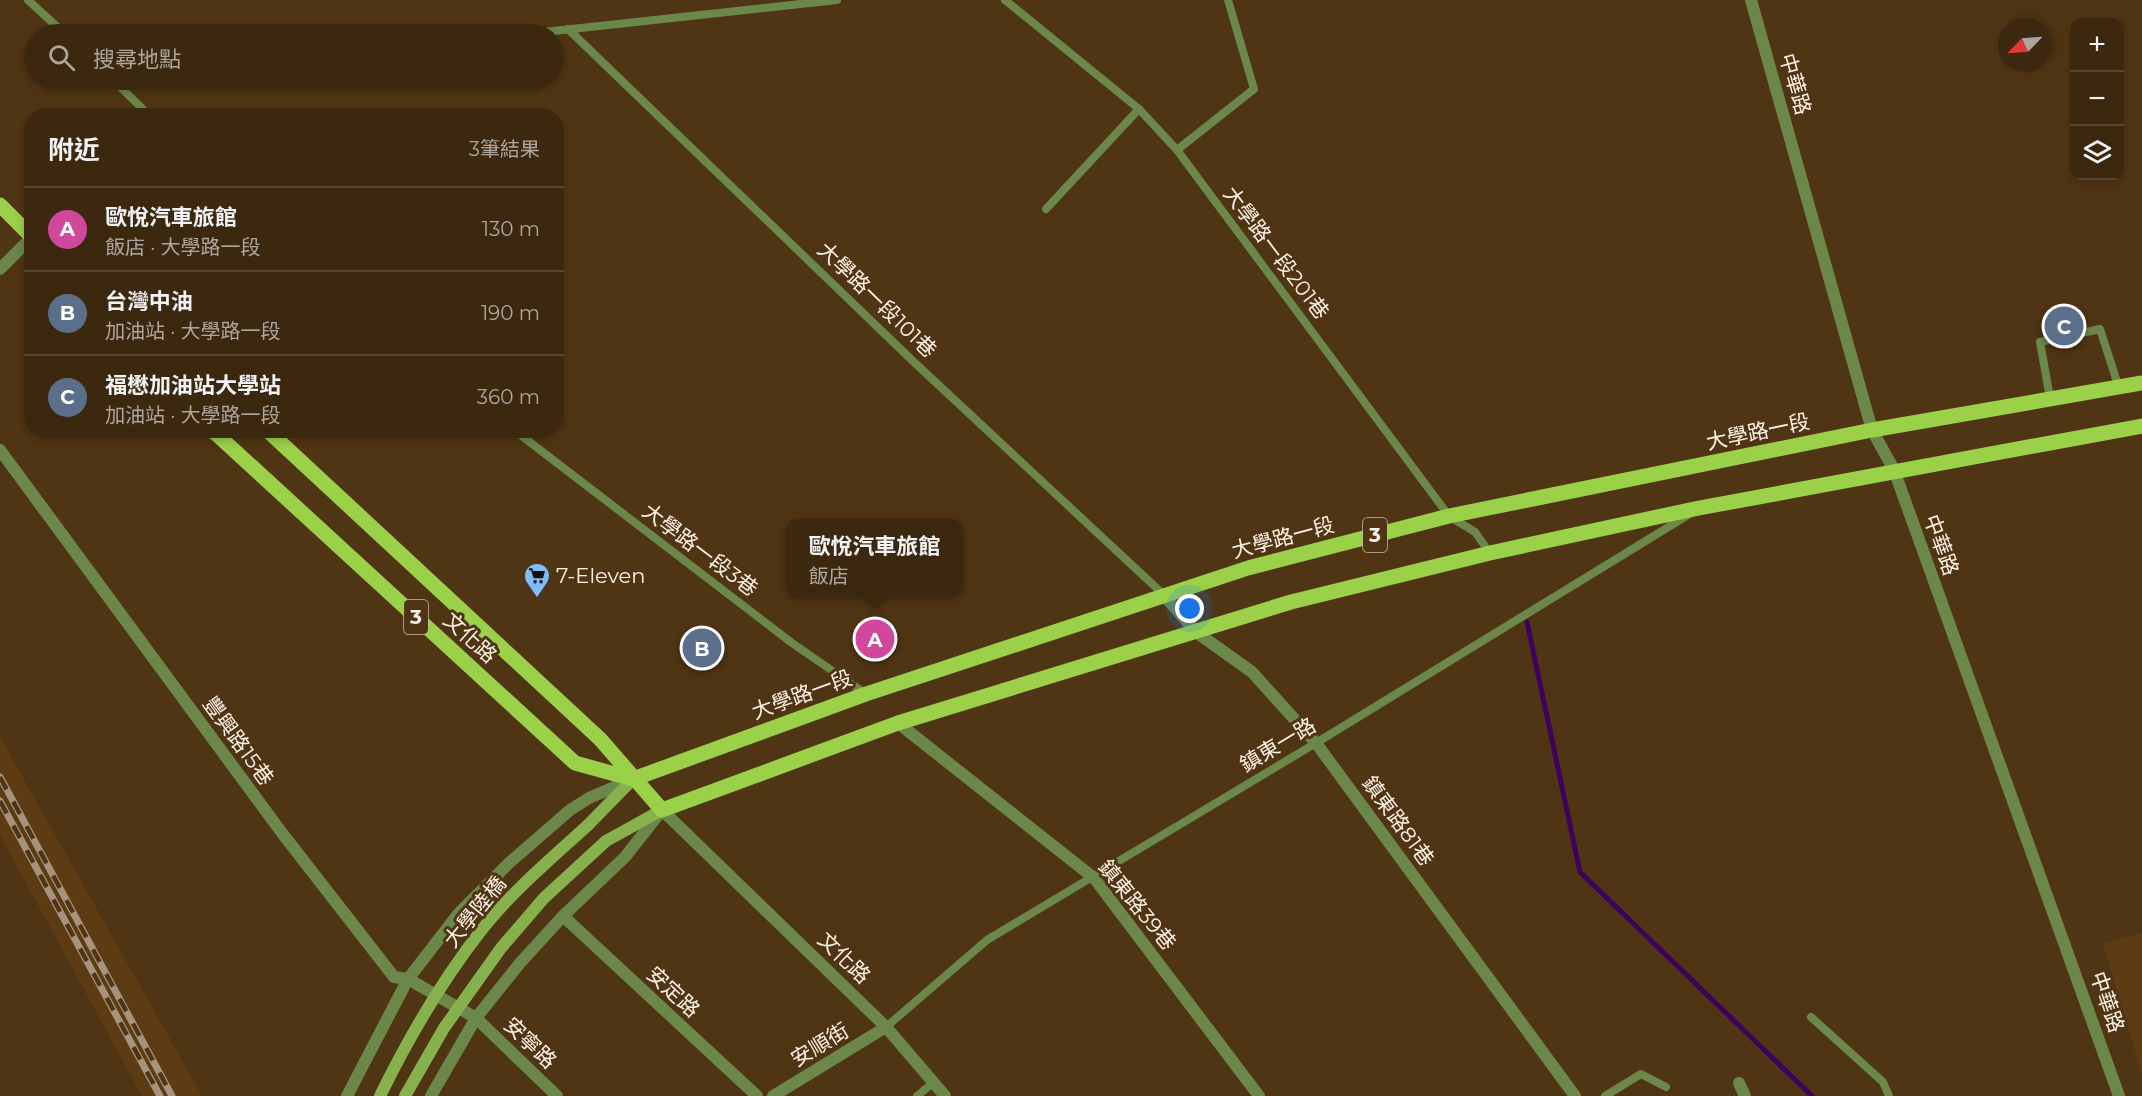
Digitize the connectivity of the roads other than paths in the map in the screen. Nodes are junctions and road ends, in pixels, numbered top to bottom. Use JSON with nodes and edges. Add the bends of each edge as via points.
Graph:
{"nodes":[{"id":1,"x":28,"y":0,"type":"edge"},
{"id":2,"x":837,"y":0,"type":"edge"},
{"id":3,"x":1005,"y":0,"type":"edge"},
{"id":4,"x":1228,"y":0,"type":"edge"},
{"id":5,"x":1751,"y":0,"type":"edge"},
{"id":6,"x":54,"y":24,"type":"edge"},
{"id":7,"x":564,"y":29,"type":"edge"},
{"id":8,"x":568,"y":29,"type":"junction"},
{"id":9,"x":124,"y":90,"type":"edge"},
{"id":10,"x":142,"y":108,"type":"edge"},
{"id":11,"x":1139,"y":109,"type":"junction"},
{"id":12,"x":1177,"y":150,"type":"junction"},
{"id":13,"x":0,"y":205,"type":"edge"},
{"id":14,"x":1046,"y":209,"type":"dead end"},
{"id":15,"x":24,"y":229,"type":"edge"},
{"id":16,"x":24,"y":245,"type":"edge"},
{"id":17,"x":0,"y":269,"type":"edge"},
{"id":18,"x":2142,"y":383,"type":"edge"},
{"id":19,"x":2118,"y":386,"type":"junction"},
{"id":20,"x":2050,"y":398,"type":"junction"},
{"id":21,"x":2142,"y":426,"type":"edge"},
{"id":22,"x":1872,"y":430,"type":"junction"},
{"id":23,"x":221,"y":438,"type":"edge"},
{"id":24,"x":276,"y":438,"type":"edge"},
{"id":25,"x":524,"y":438,"type":"edge"},
{"id":26,"x":0,"y":450,"type":"edge"},
{"id":27,"x":1893,"y":470,"type":"junction"},
{"id":28,"x":1699,"y":508,"type":"junction"},
{"id":29,"x":1449,"y":516,"type":"junction"},
{"id":30,"x":1490,"y":553,"type":"junction"},
{"id":31,"x":1163,"y":594,"type":"junction"},
{"id":32,"x":1196,"y":632,"type":"junction"},
{"id":33,"x":866,"y":694,"type":"junction"},
{"id":34,"x":898,"y":723,"type":"junction"},
{"id":35,"x":1316,"y":743,"type":"junction"},
{"id":36,"x":633,"y":779,"type":"junction"},
{"id":37,"x":662,"y":810,"type":"junction"},
{"id":38,"x":1094,"y":878,"type":"junction"},
{"id":39,"x":563,"y":916,"type":"junction"},
{"id":40,"x":408,"y":979,"type":"junction"},
{"id":41,"x":1811,"y":1017,"type":"dead end"},
{"id":42,"x":476,"y":1018,"type":"junction"},
{"id":43,"x":886,"y":1027,"type":"junction"},
{"id":44,"x":934,"y":1082,"type":"junction"},
{"id":45,"x":1739,"y":1083,"type":"dead end"},
{"id":46,"x":1666,"y":1087,"type":"dead end"},
{"id":47,"x":347,"y":1096,"type":"edge"},
{"id":48,"x":380,"y":1096,"type":"edge"},
{"id":49,"x":405,"y":1096,"type":"edge"},
{"id":50,"x":431,"y":1096,"type":"edge"},
{"id":51,"x":557,"y":1096,"type":"edge"},
{"id":52,"x":758,"y":1096,"type":"edge"},
{"id":53,"x":773,"y":1096,"type":"edge"},
{"id":54,"x":917,"y":1096,"type":"edge"},
{"id":55,"x":945,"y":1096,"type":"edge"},
{"id":56,"x":1259,"y":1096,"type":"edge"},
{"id":57,"x":1575,"y":1096,"type":"edge"},
{"id":58,"x":1605,"y":1096,"type":"edge"},
{"id":59,"x":1744,"y":1096,"type":"edge"},
{"id":60,"x":1889,"y":1096,"type":"edge"},
{"id":61,"x":2119,"y":1096,"type":"edge"}],
"edges":[{"from":1,"to":6,"type":"lane"},
{"from":2,"to":8,"type":"lane"},
{"from":3,"to":11,"type":"lane","name":"大學路一段201巷"},
{"from":4,"to":12,"type":"lane","via":[[1254,89]]},
{"from":5,"to":22,"type":"street","name":"中華路"},
{"from":7,"to":8,"type":"lane"},
{"from":8,"to":31,"type":"lane","name":"大學路一段101巷","via":[[916,364]]},
{"from":9,"to":10,"type":"lane"},
{"from":11,"to":12,"type":"lane","name":"大學路一段201巷"},
{"from":11,"to":14,"type":"lane"},
{"from":12,"to":29,"type":"lane","name":"大學路一段201巷"},
{"from":13,"to":15,"type":"main road"},
{"from":16,"to":17,"type":"street"},
{"from":18,"to":19,"type":"main road","name":"大學路一段","number":"3"},
{"from":19,"to":20,"type":"main road","name":"大學路一段","number":"3"},
{"from":19,"to":20,"type":"lane","via":[[2100,329],[2040,342]]},
{"from":20,"to":22,"type":"main road","name":"大學路一段","number":"3"},
{"from":21,"to":27,"type":"main road","number":"3"},
{"from":22,"to":27,"type":"street","name":"中華路"},
{"from":22,"to":29,"type":"main road","name":"大學路一段","number":"3"},
{"from":23,"to":36,"type":"main road","name":"文化路","number":"3","via":[[575,763]]},
{"from":24,"to":36,"type":"main road","name":"文化路","number":"3","via":[[600,739]]},
{"from":25,"to":33,"type":"lane","name":"大學路一段3巷","via":[[792,643]]},
{"from":26,"to":40,"type":"street","name":"豐興路15巷","via":[[282,833],[394,977]]},
{"from":27,"to":28,"type":"main road","number":"3"},
{"from":27,"to":61,"type":"street","name":"中華路"},
{"from":28,"to":30,"type":"main road","number":"3"},
{"from":28,"to":35,"type":"lane","name":"鎮東一路"},
{"from":29,"to":30,"type":"lane","name":"大學路一段201巷","via":[[1475,532]]},
{"from":29,"to":31,"type":"main road","name":"大學路一段","number":"3"},
{"from":30,"to":32,"type":"main road","number":"3","via":[[1291,602]]},
{"from":31,"to":32,"type":"street","name":"鎮東路81巷"},
{"from":31,"to":33,"type":"main road","name":"大學路一段","number":"3"},
{"from":32,"to":34,"type":"main road","number":"3"},
{"from":32,"to":35,"type":"street","name":"鎮東路81巷","via":[[1252,672]]},
{"from":33,"to":36,"type":"main road","name":"大學路一段","number":"3"},
{"from":34,"to":37,"type":"main road","number":"3"},
{"from":34,"to":38,"type":"street","name":"鎮東路39巷"},
{"from":35,"to":38,"type":"lane","name":"鎮東一路"},
{"from":35,"to":57,"type":"street","name":"鎮東路81巷"},
{"from":36,"to":37,"type":"main road","name":"文化路","number":"3"},
{"from":36,"to":40,"type":"street","via":[[570,810],[509,863],[459,914]]},
{"from":36,"to":48,"type":"street","name":"大學陸橋","bridge":true,"via":[[527,880],[480,931],[429,1006]]},
{"from":37,"to":39,"type":"street","via":[[625,857]]},
{"from":37,"to":43,"type":"street","name":"文化路"},
{"from":37,"to":49,"type":"street","name":"大學陸橋","bridge":true,"via":[[606,841],[544,898],[501,948],[444,1028]]},
{"from":38,"to":43,"type":"lane","name":"鎮東一路","via":[[987,940]]},
{"from":38,"to":56,"type":"street","name":"鎮東路39巷"},
{"from":39,"to":42,"type":"street"},
{"from":39,"to":52,"type":"street","name":"安定路"},
{"from":40,"to":42,"type":"street","name":"豐興路15巷"},
{"from":40,"to":47,"type":"street"},
{"from":41,"to":60,"type":"lane","via":[[1883,1082]]},
{"from":42,"to":50,"type":"street"},
{"from":42,"to":51,"type":"street","name":"安寧路"},
{"from":43,"to":44,"type":"street","name":"文化路"},
{"from":43,"to":53,"type":"street","name":"安順街"},
{"from":44,"to":54,"type":"lane"},
{"from":44,"to":55,"type":"street","name":"文化路"},
{"from":45,"to":59,"type":"street"},
{"from":46,"to":58,"type":"lane","via":[[1641,1074]]}]}
